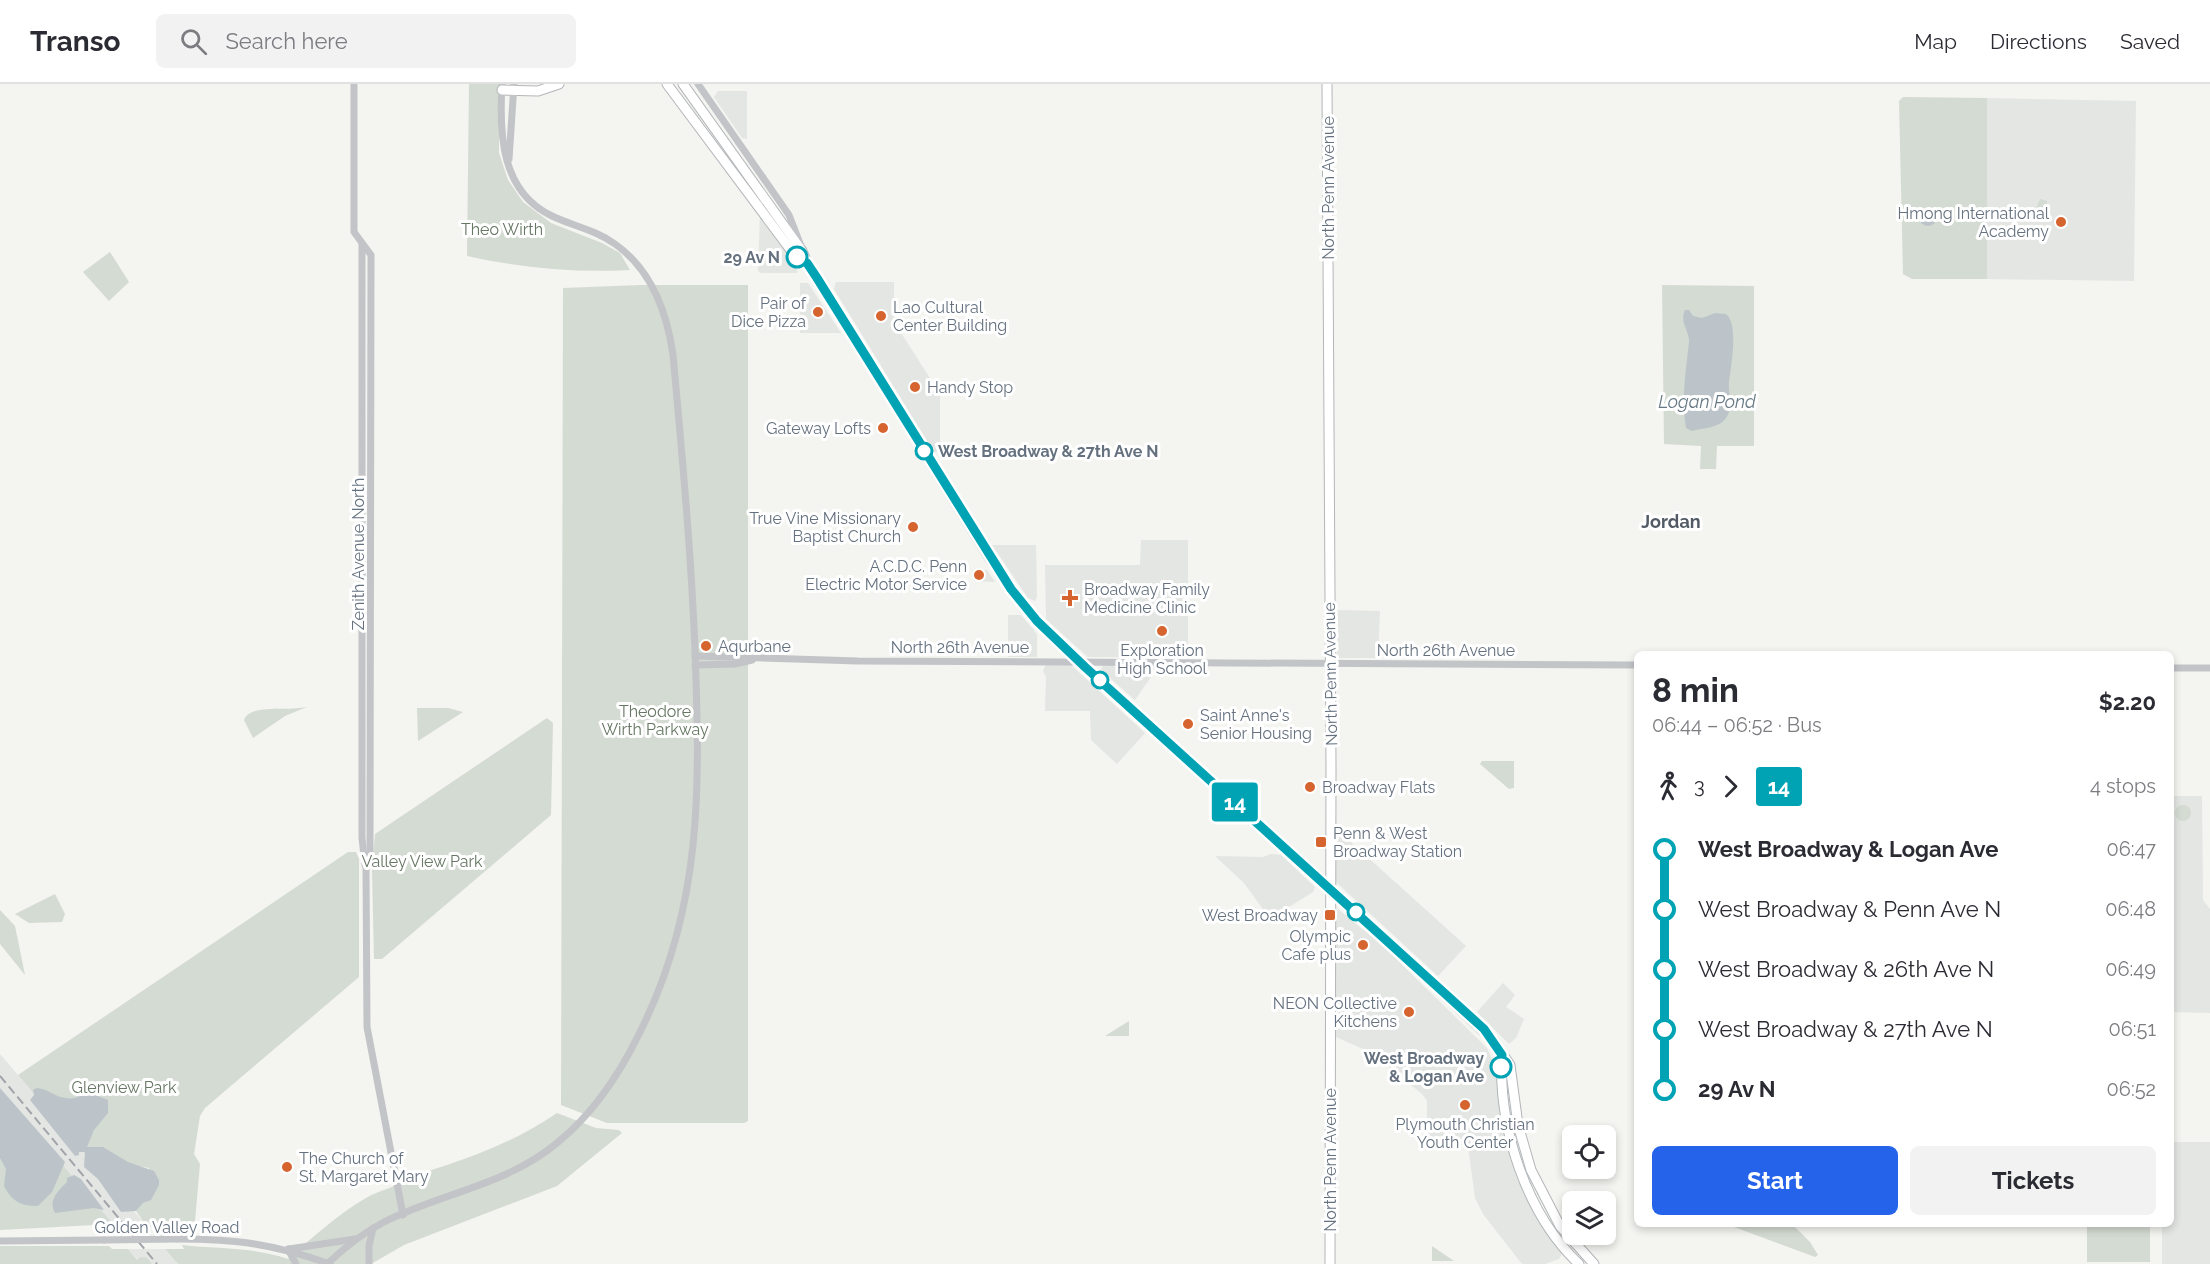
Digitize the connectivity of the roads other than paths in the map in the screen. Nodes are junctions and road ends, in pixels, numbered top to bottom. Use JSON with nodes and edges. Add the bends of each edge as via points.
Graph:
{"nodes":[{"id":1,"x":354,"y":84,"type":"edge"},
{"id":2,"x":559,"y":84,"type":"edge"},
{"id":3,"x":683,"y":84,"type":"edge"},
{"id":4,"x":698,"y":84,"type":"edge"},
{"id":5,"x":1327,"y":84,"type":"edge"},
{"id":6,"x":508,"y":87,"type":"edge"},
{"id":7,"x":668,"y":87,"type":"edge"},
{"id":8,"x":362,"y":243,"type":"junction"},
{"id":9,"x":802,"y":251,"type":"junction"},
{"id":10,"x":807,"y":263,"type":"junction"},
{"id":11,"x":361,"y":562,"type":"junction"},
{"id":12,"x":371,"y":562,"type":"junction"},
{"id":13,"x":695,"y":656,"type":"junction"},
{"id":14,"x":752,"y":660,"type":"junction"},
{"id":15,"x":1080,"y":661,"type":"junction"},
{"id":16,"x":1329,"y":663,"type":"junction"},
{"id":17,"x":695,"y":665,"type":"junction"},
{"id":18,"x":1634,"y":665,"type":"edge"},
{"id":19,"x":2174,"y":668,"type":"edge"},
{"id":20,"x":2210,"y":668,"type":"edge"},
{"id":21,"x":366,"y":867,"type":"junction"},
{"id":22,"x":1330,"y":888,"type":"junction"},
{"id":23,"x":1502,"y":1055,"type":"junction"},
{"id":24,"x":403,"y":1215,"type":"junction"},
{"id":25,"x":373,"y":1228,"type":"junction"},
{"id":26,"x":357,"y":1238,"type":"junction"},
{"id":27,"x":0,"y":1241,"type":"edge"},
{"id":28,"x":288,"y":1249,"type":"junction"},
{"id":29,"x":296,"y":1264,"type":"edge"},
{"id":30,"x":328,"y":1264,"type":"edge"},
{"id":31,"x":369,"y":1264,"type":"edge"},
{"id":32,"x":1330,"y":1264,"type":"edge"},
{"id":33,"x":1579,"y":1264,"type":"edge"},
{"id":34,"x":1594,"y":1264,"type":"edge"}],
"edges":[{"from":1,"to":8,"type":"street","name":"Zenith Avenue North","via":[[354,232]]},
{"from":2,"to":6,"type":"main road","via":[[543,90]]},
{"from":3,"to":9,"type":"main road"},
{"from":4,"to":9,"type":"street","via":[[789,215]]},
{"from":5,"to":16,"type":"main road","name":"North Penn Avenue"},
{"from":6,"to":13,"type":"street","via":[[500,132],[509,168],[524,195],[541,210],[602,235],[627,254],[647,278],[665,314],[673,355],[687,511]]},
{"from":7,"to":10,"type":"main road","via":[[796,257]]},
{"from":8,"to":11,"type":"street","name":"Zenith Avenue North"},
{"from":8,"to":12,"type":"street","name":"Zenith Avenue North","via":[[371,255]]},
{"from":9,"to":10,"type":"main road"},
{"from":10,"to":15,"type":"main road","via":[[1011,589],[1037,621]]},
{"from":11,"to":12,"type":"street"},
{"from":11,"to":21,"type":"street","name":"Zenith Avenue North","via":[[362,852]]},
{"from":12,"to":21,"type":"street","name":"Zenith Avenue North","via":[[370,852]]},
{"from":13,"to":14,"type":"street","name":"North 26th Avenue"},
{"from":13,"to":17,"type":"street"},
{"from":14,"to":15,"type":"street","name":"North 26th Avenue"},
{"from":14,"to":17,"type":"street","name":"North 26th Avenue"},
{"from":15,"to":16,"type":"street","name":"North 26th Avenue"},
{"from":15,"to":22,"type":"main road"},
{"from":16,"to":18,"type":"street","name":"North 26th Avenue"},
{"from":16,"to":22,"type":"main road","name":"North Penn Avenue"},
{"from":17,"to":24,"type":"street","via":[[698,798],[690,880],[664,980],[634,1044],[584,1119],[544,1153],[500,1177]]},
{"from":19,"to":20,"type":"street"},
{"from":21,"to":24,"type":"street","name":"Zenith Avenue North","via":[[367,1027]]},
{"from":22,"to":23,"type":"main road","via":[[1484,1029]]},
{"from":22,"to":32,"type":"main road","name":"North Penn Avenue"},
{"from":23,"to":33,"type":"main road","via":[[1508,1127],[1516,1159],[1543,1218]]},
{"from":23,"to":34,"type":"main road","via":[[1510,1065],[1518,1125],[1531,1170],[1560,1226]]},
{"from":24,"to":25,"type":"street"},
{"from":25,"to":26,"type":"street"},
{"from":25,"to":31,"type":"street"},
{"from":26,"to":28,"type":"street"},
{"from":26,"to":30,"type":"street"},
{"from":27,"to":28,"type":"street","name":"Golden Valley Road","bridge":true,"via":[[241,1240]]},
{"from":28,"to":29,"type":"street"},
{"from":28,"to":30,"type":"street","name":"Golden Valley Road"}]}
